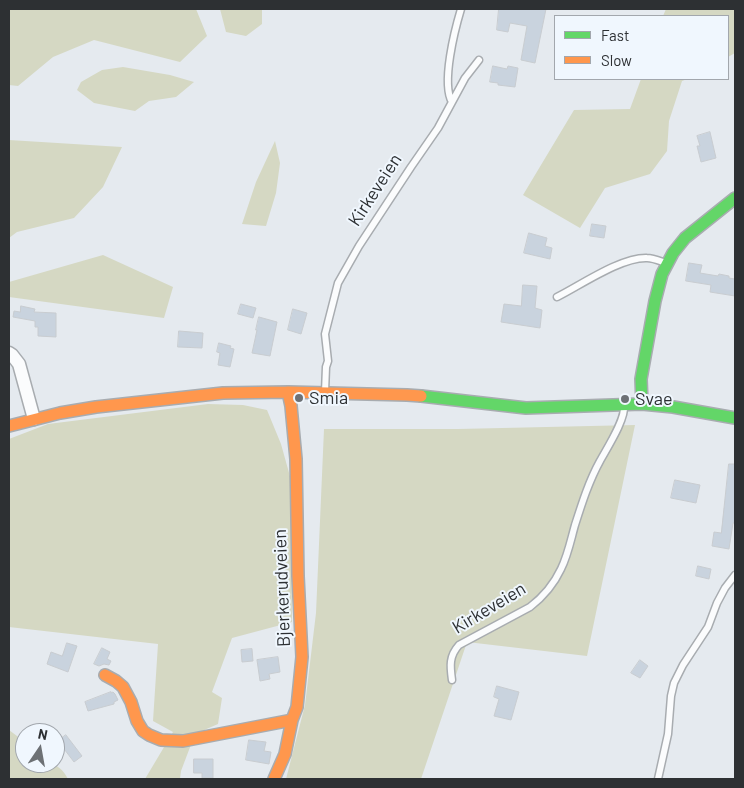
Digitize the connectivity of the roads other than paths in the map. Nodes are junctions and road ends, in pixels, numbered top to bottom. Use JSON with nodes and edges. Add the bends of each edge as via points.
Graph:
{"nodes":[{"id":1,"x":461,"y":9,"type":"edge"},
{"id":2,"x":479,"y":60,"type":"dead end"},
{"id":3,"x":452,"y":102,"type":"junction"},
{"id":4,"x":735,"y":198,"type":"edge"},
{"id":5,"x":667,"y":264,"type":"junction"},
{"id":6,"x":557,"y":297,"type":"dead end"},
{"id":7,"x":9,"y":353,"type":"edge"},
{"id":8,"x":288,"y":392,"type":"junction"},
{"id":9,"x":325,"y":393,"type":"junction"},
{"id":10,"x":624,"y":404,"type":"junction"},
{"id":11,"x":642,"y":404,"type":"junction"},
{"id":12,"x":735,"y":418,"type":"edge"},
{"id":13,"x":34,"y":419,"type":"junction"},
{"id":14,"x":9,"y":426,"type":"edge"},
{"id":15,"x":735,"y":574,"type":"edge"},
{"id":16,"x":105,"y":675,"type":"dead end"},
{"id":17,"x":452,"y":680,"type":"dead end"},
{"id":18,"x":292,"y":720,"type":"junction"},
{"id":19,"x":274,"y":779,"type":"edge"},
{"id":20,"x":658,"y":779,"type":"edge"}],
"edges":[{"from":1,"to":3,"type":"lane","via":[[449,62],[448,89]]},
{"from":2,"to":3,"type":"lane","name":"Kirkeveien"},
{"from":3,"to":9,"type":"lane","name":"Kirkeveien","via":[[338,283],[325,334],[328,361]]},
{"from":4,"to":5,"type":"street","via":[[685,238]]},
{"from":5,"to":6,"type":"lane","via":[[645,258],[625,262]]},
{"from":5,"to":11,"type":"street","via":[[655,300],[641,379]]},
{"from":7,"to":13,"type":"street","via":[[19,364]]},
{"from":8,"to":9,"type":"street"},
{"from":8,"to":13,"type":"street","via":[[181,397],[96,407]]},
{"from":8,"to":18,"type":"street","name":"Bjerkerudveien","via":[[296,459],[302,657]]},
{"from":9,"to":10,"type":"street","via":[[407,395],[526,408]]},
{"from":10,"to":11,"type":"street"},
{"from":10,"to":17,"type":"lane","name":"Kirkeveien","via":[[625,411],[593,476],[563,564],[552,585],[530,607],[458,645],[450,661]]},
{"from":11,"to":12,"type":"street"},
{"from":13,"to":14,"type":"street"},
{"from":15,"to":20,"type":"lane","via":[[674,683]]},
{"from":16,"to":18,"type":"street","via":[[123,687],[143,731],[161,740],[183,741]]},
{"from":18,"to":19,"type":"street","name":"Bjerkerudveien","via":[[285,754]]}]}
